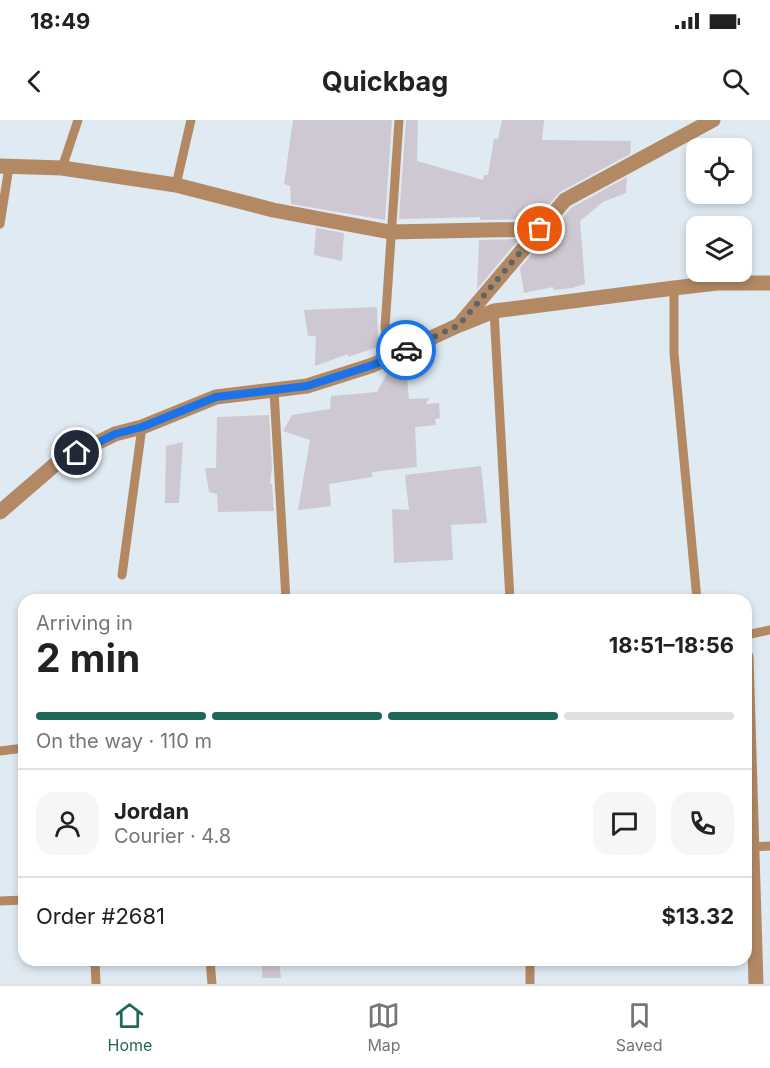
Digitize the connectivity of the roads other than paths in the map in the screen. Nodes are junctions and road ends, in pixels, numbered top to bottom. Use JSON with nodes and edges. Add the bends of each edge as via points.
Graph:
{"nodes":[{"id":1,"x":78,"y":120,"type":"edge"},
{"id":2,"x":191,"y":120,"type":"edge"},
{"id":3,"x":399,"y":120,"type":"edge"},
{"id":4,"x":713,"y":120,"type":"edge"},
{"id":5,"x":5,"y":167,"type":"edge"},
{"id":6,"x":62,"y":168,"type":"junction"},
{"id":7,"x":176,"y":184,"type":"junction"},
{"id":8,"x":0,"y":224,"type":"edge"},
{"id":9,"x":540,"y":229,"type":"junction"},
{"id":10,"x":390,"y":232,"type":"junction"},
{"id":11,"x":770,"y":283,"type":"edge"},
{"id":12,"x":675,"y":288,"type":"junction"},
{"id":13,"x":494,"y":311,"type":"junction"},
{"id":14,"x":459,"y":325,"type":"junction"},
{"id":15,"x":390,"y":357,"type":"junction"},
{"id":16,"x":274,"y":391,"type":"junction"},
{"id":17,"x":142,"y":427,"type":"junction"},
{"id":18,"x":0,"y":512,"type":"edge"},
{"id":19,"x":122,"y":574,"type":"dead end"},
{"id":20,"x":285,"y":594,"type":"edge"},
{"id":21,"x":510,"y":594,"type":"edge"},
{"id":22,"x":696,"y":594,"type":"edge"},
{"id":23,"x":770,"y":630,"type":"edge"},
{"id":24,"x":752,"y":634,"type":"edge"},
{"id":25,"x":18,"y":749,"type":"edge"},
{"id":26,"x":0,"y":751,"type":"edge"},
{"id":27,"x":770,"y":846,"type":"edge"},
{"id":28,"x":752,"y":847,"type":"edge"},
{"id":29,"x":18,"y":900,"type":"edge"},
{"id":30,"x":0,"y":901,"type":"edge"},
{"id":31,"x":752,"y":917,"type":"edge"},
{"id":32,"x":95,"y":966,"type":"edge"},
{"id":33,"x":210,"y":966,"type":"edge"},
{"id":34,"x":530,"y":966,"type":"edge"},
{"id":35,"x":96,"y":984,"type":"edge"},
{"id":36,"x":212,"y":984,"type":"edge"},
{"id":37,"x":530,"y":984,"type":"edge"},
{"id":38,"x":756,"y":984,"type":"edge"}],
"edges":[{"from":1,"to":6,"type":"lane"},
{"from":2,"to":7,"type":"lane"},
{"from":3,"to":10,"type":"lane"},
{"from":4,"to":9,"type":"street","via":[[565,200]]},
{"from":5,"to":6,"type":"street"},
{"from":5,"to":8,"type":"lane"},
{"from":6,"to":7,"type":"street"},
{"from":7,"to":10,"type":"street","via":[[273,210]]},
{"from":9,"to":10,"type":"street"},
{"from":9,"to":14,"type":"street"},
{"from":10,"to":15,"type":"lane","via":[[385,327]]},
{"from":11,"to":12,"type":"street"},
{"from":12,"to":13,"type":"street"},
{"from":12,"to":22,"type":"lane","via":[[675,353]]},
{"from":13,"to":14,"type":"street"},
{"from":13,"to":21,"type":"lane"},
{"from":14,"to":15,"type":"street"},
{"from":15,"to":16,"type":"street","via":[[307,386]]},
{"from":16,"to":17,"type":"street","via":[[216,397]]},
{"from":16,"to":20,"type":"lane"},
{"from":17,"to":18,"type":"street","via":[[115,434],[58,462]]},
{"from":17,"to":19,"type":"lane"},
{"from":23,"to":24,"type":"lane"},
{"from":25,"to":26,"type":"lane"},
{"from":27,"to":28,"type":"lane"},
{"from":29,"to":30,"type":"lane"},
{"from":31,"to":38,"type":"street"},
{"from":32,"to":35,"type":"lane"},
{"from":33,"to":36,"type":"lane"},
{"from":34,"to":37,"type":"lane"}]}
